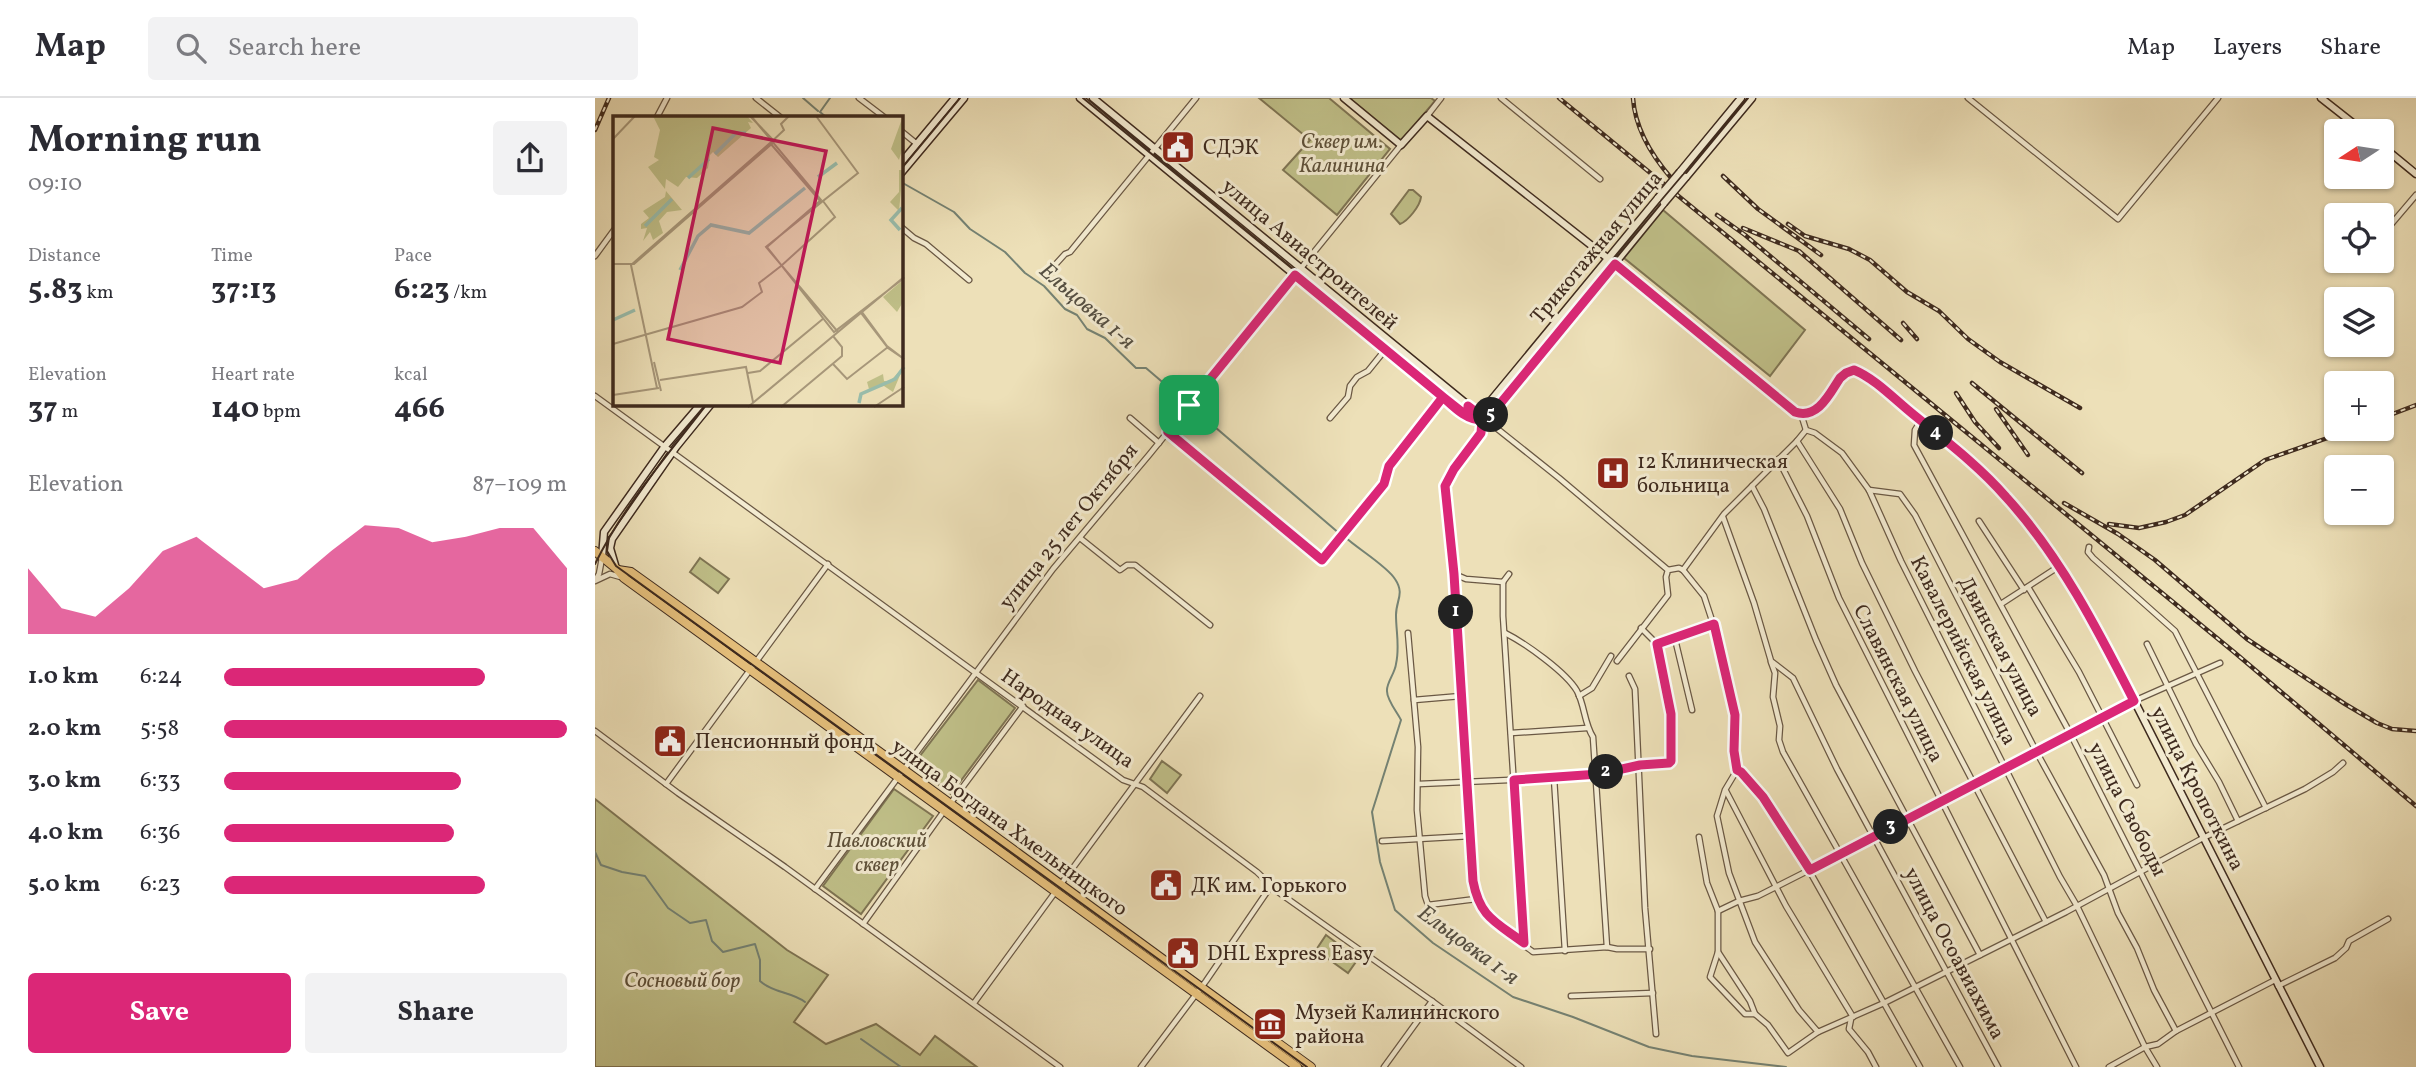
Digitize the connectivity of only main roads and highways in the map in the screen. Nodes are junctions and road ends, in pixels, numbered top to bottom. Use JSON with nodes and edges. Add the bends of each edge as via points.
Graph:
{"nodes":[{"id":1,"x":955,"y":98,"type":"edge"},
{"id":2,"x":964,"y":98,"type":"edge"},
{"id":3,"x":1080,"y":98,"type":"edge"},
{"id":4,"x":1093,"y":98,"type":"edge"},
{"id":5,"x":1344,"y":98,"type":"edge"},
{"id":6,"x":1741,"y":98,"type":"edge"},
{"id":7,"x":1752,"y":98,"type":"edge"},
{"id":8,"x":2321,"y":98,"type":"edge"},
{"id":9,"x":2348,"y":119,"type":"edge"},
{"id":10,"x":2394,"y":156,"type":"edge"},
{"id":11,"x":903,"y":160,"type":"edge"},
{"id":12,"x":903,"y":171,"type":"edge"},
{"id":13,"x":1683,"y":174,"type":"junction"},
{"id":14,"x":2416,"y":174,"type":"edge"},
{"id":15,"x":1661,"y":200,"type":"junction"},
{"id":16,"x":1608,"y":259,"type":"junction"},
{"id":17,"x":1615,"y":264,"type":"junction"},
{"id":18,"x":1550,"y":330,"type":"junction"},
{"id":19,"x":1557,"y":335,"type":"junction"},
{"id":20,"x":699,"y":406,"type":"edge"},
{"id":21,"x":709,"y":406,"type":"edge"},
{"id":22,"x":1471,"y":408,"type":"junction"},
{"id":23,"x":1462,"y":412,"type":"junction"},
{"id":24,"x":1484,"y":420,"type":"junction"},
{"id":25,"x":604,"y":532,"type":"junction"},
{"id":26,"x":595,"y":540,"type":"edge"},
{"id":27,"x":610,"y":548,"type":"junction"},
{"id":28,"x":598,"y":554,"type":"edge"},
{"id":29,"x":618,"y":570,"type":"junction"},
{"id":30,"x":754,"y":666,"type":"junction"},
{"id":31,"x":1198,"y":990,"type":"junction"},
{"id":32,"x":1297,"y":1067,"type":"edge"},
{"id":33,"x":1311,"y":1067,"type":"edge"},
{"id":34,"x":2320,"y":1067,"type":"edge"}],
"edges":[{"from":1,"to":11,"type":"main road"},
{"from":2,"to":12,"type":"main road"},
{"from":3,"to":23,"type":"main road","name":"улица Авиастроителей"},
{"from":4,"to":22,"type":"main road","name":"улица Авиастроителей"},
{"from":5,"to":16,"type":"main road","name":"улица 25 лет Октября","via":[[1401,145],[1427,116]]},
{"from":6,"to":13,"type":"main road","name":"Трикотажная улица"},
{"from":7,"to":13,"type":"main road","name":"Трикотажная улица"},
{"from":8,"to":9,"type":"main road"},
{"from":10,"to":14,"type":"main road"},
{"from":13,"to":15,"type":"main road","name":"Трикотажная улица","bridge":true},
{"from":15,"to":16,"type":"main road","name":"Трикотажная улица"},
{"from":15,"to":17,"type":"main road","name":"Трикотажная улица"},
{"from":16,"to":17,"type":"main road"},
{"from":16,"to":18,"type":"main road","name":"Трикотажная улица"},
{"from":17,"to":19,"type":"main road","name":"Трикотажная улица"},
{"from":17,"to":34,"type":"main road","name":"улица Кропоткина","via":[[1786,406],[1807,414],[1819,407],[1840,378],[1854,370],[2004,494],[2093,621]]},
{"from":18,"to":19,"type":"main road","via":[[1552,337]]},
{"from":18,"to":22,"type":"main road","name":"Трикотажная улица","via":[[1485,407]]},
{"from":19,"to":24,"type":"main road","name":"Трикотажная улица"},
{"from":20,"to":25,"type":"main road"},
{"from":21,"to":27,"type":"main road","via":[[612,539]]},
{"from":22,"to":23,"type":"main road","name":"Трикотажная улица"},
{"from":22,"to":24,"type":"main road","name":"улица Авиастроителей"},
{"from":23,"to":24,"type":"main road","name":"улица Авиастроителей"},
{"from":25,"to":26,"type":"main road"},
{"from":25,"to":28,"type":"main road"},
{"from":27,"to":28,"type":"main road"},
{"from":27,"to":29,"type":"main road"},
{"from":28,"to":29,"type":"highway","name":"улица Богдана Хмельницкого"},
{"from":29,"to":30,"type":"highway","name":"улица Богдана Хмельницкого"},
{"from":29,"to":30,"type":"highway","name":"улица Богдана Хмельницкого","via":[[631,572]]},
{"from":30,"to":31,"type":"highway","name":"улица Богдана Хмельницкого"},
{"from":31,"to":32,"type":"highway","name":"улица Богдана Хмельницкого"},
{"from":31,"to":33,"type":"highway","name":"улица Богдана Хмельницкого"}]}
